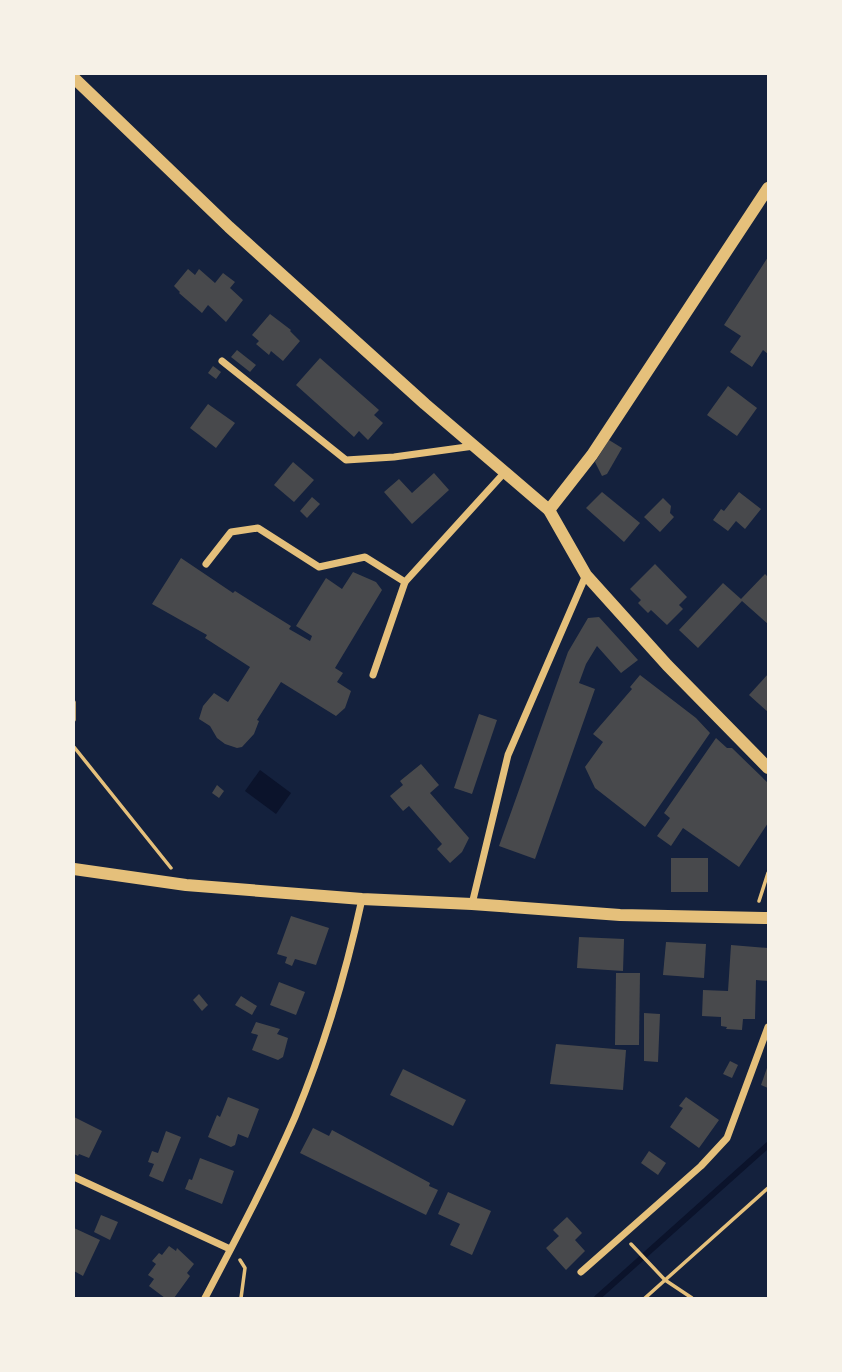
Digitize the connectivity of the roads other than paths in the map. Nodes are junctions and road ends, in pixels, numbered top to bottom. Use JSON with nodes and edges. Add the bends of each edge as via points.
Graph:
{"nodes":[{"id":1,"x":74,"y":78,"type":"edge"},
{"id":2,"x":768,"y":188,"type":"edge"},
{"id":3,"x":222,"y":361,"type":"dead end"},
{"id":4,"x":475,"y":446,"type":"junction"},
{"id":5,"x":505,"y":471,"type":"junction"},
{"id":6,"x":549,"y":510,"type":"junction"},
{"id":7,"x":206,"y":564,"type":"dead end"},
{"id":8,"x":586,"y":575,"type":"junction"},
{"id":9,"x":405,"y":582,"type":"junction"},
{"id":10,"x":373,"y":675,"type":"dead end"},
{"id":11,"x":768,"y":768,"type":"edge"},
{"id":12,"x":74,"y":869,"type":"edge"},
{"id":13,"x":362,"y":899,"type":"junction"},
{"id":14,"x":472,"y":904,"type":"junction"},
{"id":15,"x":763,"y":918,"type":"edge"},
{"id":16,"x":768,"y":1027,"type":"edge"},
{"id":17,"x":74,"y":1177,"type":"edge"},
{"id":18,"x":230,"y":1249,"type":"junction"},
{"id":19,"x":581,"y":1272,"type":"dead end"},
{"id":20,"x":205,"y":1298,"type":"edge"}],
"edges":[{"from":1,"to":4,"type":"street","via":[[229,227]]},
{"from":2,"to":6,"type":"street","via":[[599,445]]},
{"from":3,"to":4,"type":"street","via":[[346,460]]},
{"from":4,"to":5,"type":"street"},
{"from":5,"to":6,"type":"street"},
{"from":5,"to":9,"type":"street"},
{"from":6,"to":8,"type":"street"},
{"from":7,"to":9,"type":"street","via":[[231,532],[258,528],[319,567],[365,557]]},
{"from":8,"to":11,"type":"street"},
{"from":8,"to":14,"type":"street","via":[[508,755]]},
{"from":9,"to":10,"type":"street"},
{"from":12,"to":13,"type":"street"},
{"from":13,"to":14,"type":"street"},
{"from":13,"to":18,"type":"street","via":[[325,1036],[295,1116]]},
{"from":14,"to":15,"type":"street","via":[[620,915]]},
{"from":16,"to":19,"type":"street","via":[[727,1138]]},
{"from":17,"to":18,"type":"street"},
{"from":18,"to":20,"type":"street"}]}
